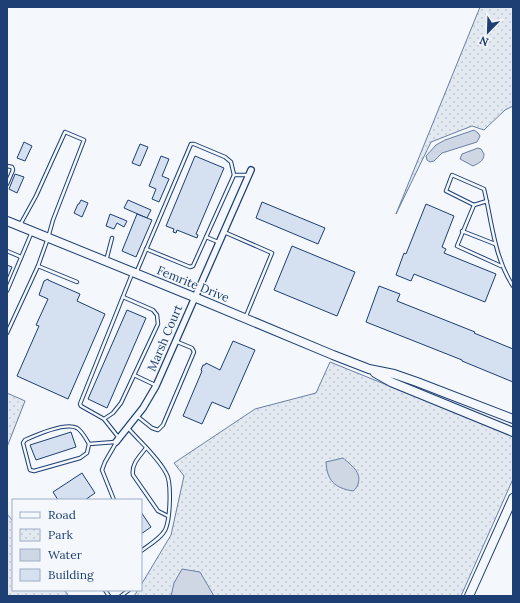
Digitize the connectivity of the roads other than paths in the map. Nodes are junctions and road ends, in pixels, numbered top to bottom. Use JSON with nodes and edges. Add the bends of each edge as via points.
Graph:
{"nodes":[{"id":1,"x":7,"y":166,"type":"edge"},
{"id":2,"x":250,"y":172,"type":"joint"},
{"id":3,"x":234,"y":175,"type":"junction"},
{"id":4,"x":7,"y":184,"type":"edge"},
{"id":5,"x":487,"y":201,"type":"junction"},
{"id":6,"x":474,"y":205,"type":"junction"},
{"id":7,"x":7,"y":221,"type":"edge"},
{"id":8,"x":19,"y":226,"type":"junction"},
{"id":9,"x":32,"y":231,"type":"junction"},
{"id":10,"x":462,"y":231,"type":"junction"},
{"id":11,"x":224,"y":232,"type":"junction"},
{"id":12,"x":206,"y":237,"type":"junction"},
{"id":13,"x":48,"y":238,"type":"junction"},
{"id":14,"x":112,"y":238,"type":"dead end"},
{"id":15,"x":219,"y":242,"type":"junction"},
{"id":16,"x":496,"y":244,"type":"junction"},
{"id":17,"x":146,"y":249,"type":"junction"},
{"id":18,"x":7,"y":252,"type":"edge"},
{"id":19,"x":21,"y":258,"type":"junction"},
{"id":20,"x":106,"y":261,"type":"junction"},
{"id":21,"x":38,"y":266,"type":"junction"},
{"id":22,"x":501,"y":266,"type":"junction"},
{"id":23,"x":134,"y":273,"type":"junction"},
{"id":24,"x":77,"y":282,"type":"dead end"},
{"id":25,"x":513,"y":286,"type":"edge"},
{"id":26,"x":7,"y":291,"type":"edge"},
{"id":27,"x":123,"y":297,"type":"junction"},
{"id":28,"x":194,"y":297,"type":"junction"},
{"id":29,"x":245,"y":318,"type":"junction"},
{"id":30,"x":7,"y":333,"type":"edge"},
{"id":31,"x":175,"y":341,"type":"junction"},
{"id":32,"x":369,"y":369,"type":"junction"},
{"id":33,"x":134,"y":375,"type":"junction"},
{"id":34,"x":156,"y":386,"type":"junction"},
{"id":35,"x":137,"y":415,"type":"junction"},
{"id":36,"x":513,"y":419,"type":"edge"},
{"id":37,"x":104,"y":420,"type":"junction"},
{"id":38,"x":127,"y":427,"type":"junction"},
{"id":39,"x":513,"y":432,"type":"edge"},
{"id":40,"x":118,"y":440,"type":"junction"},
{"id":41,"x":89,"y":444,"type":"junction"},
{"id":42,"x":146,"y":448,"type":"junction"},
{"id":43,"x":513,"y":498,"type":"edge"},
{"id":44,"x":114,"y":499,"type":"edge"},
{"id":45,"x":168,"y":516,"type":"junction"},
{"id":46,"x":142,"y":550,"type":"edge"},
{"id":47,"x":469,"y":596,"type":"edge"}],
"edges":[{"from":1,"to":4,"type":"lane","via":[[12,168]]},
{"from":2,"to":3,"type":"lane"},
{"from":2,"to":11,"type":"street","name":"Marsh Court"},
{"from":3,"to":12,"type":"lane"},
{"from":3,"to":17,"type":"lane","via":[[230,162],[225,157],[191,144]]},
{"from":5,"to":6,"type":"lane"},
{"from":5,"to":6,"type":"lane","via":[[484,189],[452,175],[446,191]]},
{"from":5,"to":16,"type":"lane"},
{"from":6,"to":10,"type":"lane"},
{"from":7,"to":8,"type":"street","name":"Femrite Drive"},
{"from":8,"to":9,"type":"street","name":"Femrite Drive"},
{"from":8,"to":13,"type":"lane","via":[[36,196],[65,132],[84,140]]},
{"from":9,"to":13,"type":"street","name":"Femrite Drive"},
{"from":9,"to":19,"type":"lane"},
{"from":10,"to":16,"type":"lane"},
{"from":10,"to":22,"type":"lane","via":[[457,246]]},
{"from":11,"to":15,"type":"street","name":"Marsh Court"},
{"from":11,"to":29,"type":"lane","via":[[272,253]]},
{"from":12,"to":15,"type":"lane"},
{"from":12,"to":17,"type":"lane","via":[[195,263],[190,267]]},
{"from":13,"to":20,"type":"street","name":"Femrite Drive"},
{"from":13,"to":21,"type":"lane"},
{"from":14,"to":20,"type":"lane"},
{"from":15,"to":28,"type":"street","name":"Marsh Court"},
{"from":16,"to":22,"type":"lane"},
{"from":17,"to":23,"type":"lane"},
{"from":18,"to":19,"type":"lane"},
{"from":19,"to":26,"type":"lane"},
{"from":20,"to":23,"type":"street","name":"Femrite Drive"},
{"from":21,"to":24,"type":"lane"},
{"from":21,"to":30,"type":"lane"},
{"from":22,"to":25,"type":"lane"},
{"from":23,"to":27,"type":"lane"},
{"from":23,"to":28,"type":"street","name":"Femrite Drive"},
{"from":27,"to":33,"type":"lane","via":[[153,310],[157,315],[158,324]]},
{"from":27,"to":37,"type":"lane","via":[[80,404]]},
{"from":28,"to":29,"type":"street","name":"Femrite Drive"},
{"from":28,"to":31,"type":"street","name":"Marsh Court"},
{"from":29,"to":32,"type":"street","name":"Femrite Drive"},
{"from":31,"to":34,"type":"street","name":"Marsh Court"},
{"from":31,"to":35,"type":"lane","via":[[192,348],[194,352],[163,425],[158,430],[152,428]]},
{"from":32,"to":36,"type":"street","name":"Femrite Drive","via":[[394,374]]},
{"from":32,"to":39,"type":"street","name":"Femrite Drive","via":[[391,382]]},
{"from":33,"to":34,"type":"lane"},
{"from":33,"to":37,"type":"lane","via":[[121,403]]},
{"from":34,"to":35,"type":"street","name":"Marsh Court"},
{"from":35,"to":38,"type":"street","name":"Marsh Court"},
{"from":37,"to":40,"type":"lane"},
{"from":38,"to":40,"type":"street","name":"Marsh Court"},
{"from":38,"to":42,"type":"lane"},
{"from":40,"to":41,"type":"lane"},
{"from":40,"to":44,"type":"lane","via":[[102,470]]},
{"from":41,"to":41,"type":"lane","via":[[77,428],[69,426],[47,431],[23,443],[30,470],[34,471],[80,458],[87,453]]},
{"from":42,"to":45,"type":"lane","via":[[170,481]]},
{"from":42,"to":45,"type":"lane","via":[[134,463],[133,475],[158,511]]},
{"from":43,"to":47,"type":"street"},
{"from":45,"to":46,"type":"lane","via":[[166,529]]}]}
